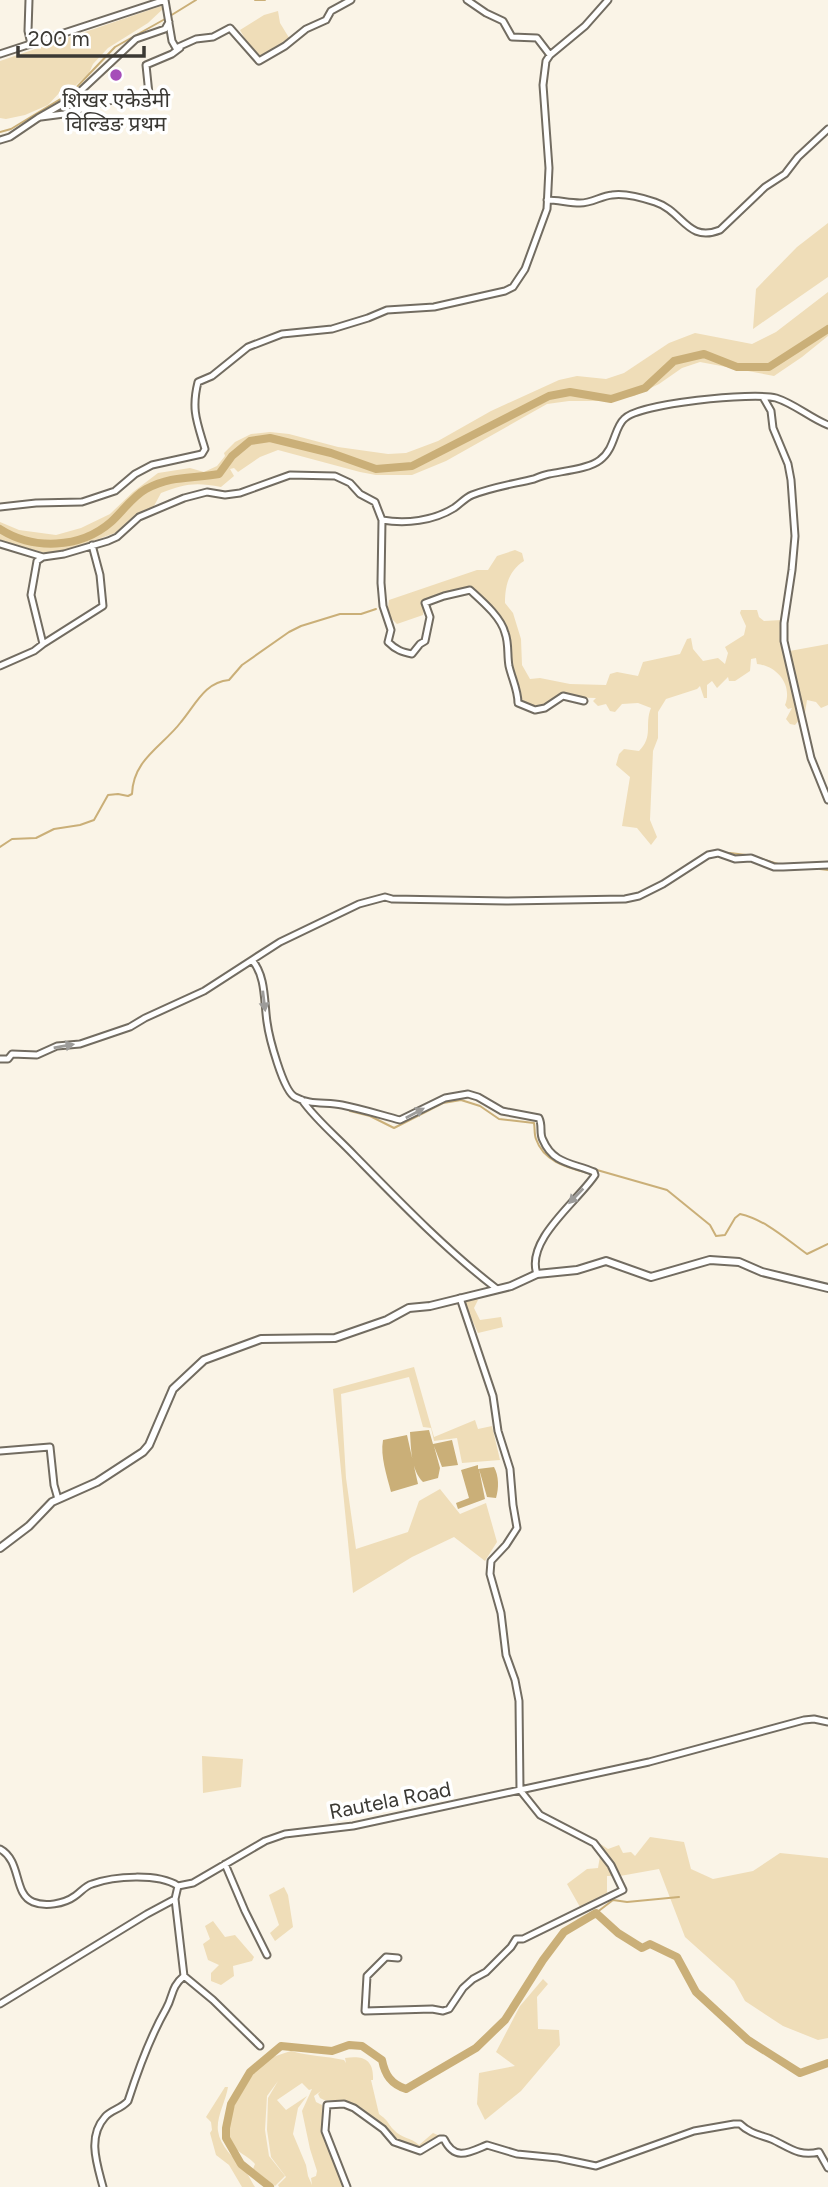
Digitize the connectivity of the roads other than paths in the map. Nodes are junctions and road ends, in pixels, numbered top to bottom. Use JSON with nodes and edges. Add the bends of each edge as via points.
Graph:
{"nodes":[{"id":1,"x":29,"y":0,"type":"edge"},
{"id":2,"x":165,"y":0,"type":"edge"},
{"id":3,"x":351,"y":0,"type":"edge"},
{"id":4,"x":467,"y":0,"type":"edge"},
{"id":5,"x":608,"y":0,"type":"edge"},
{"id":6,"x":169,"y":22,"type":"junction"},
{"id":7,"x":31,"y":44,"type":"junction"},
{"id":8,"x":180,"y":48,"type":"junction"},
{"id":9,"x":0,"y":54,"type":"edge"},
{"id":10,"x":550,"y":55,"type":"junction"},
{"id":11,"x":38,"y":118,"type":"junction"},
{"id":12,"x":828,"y":129,"type":"edge"},
{"id":13,"x":0,"y":140,"type":"edge"},
{"id":14,"x":547,"y":200,"type":"junction"},
{"id":15,"x":763,"y":397,"type":"junction"},
{"id":16,"x":828,"y":425,"type":"edge"},
{"id":17,"x":0,"y":507,"type":"edge"},
{"id":18,"x":382,"y":520,"type":"junction"},
{"id":19,"x":0,"y":544,"type":"edge"},
{"id":20,"x":92,"y":545,"type":"junction"},
{"id":21,"x":43,"y":557,"type":"junction"},
{"id":22,"x":43,"y":644,"type":"junction"},
{"id":23,"x":0,"y":666,"type":"edge"},
{"id":24,"x":584,"y":701,"type":"dead end"},
{"id":25,"x":828,"y":800,"type":"edge"},
{"id":26,"x":828,"y":865,"type":"edge"},
{"id":27,"x":251,"y":960,"type":"junction"},
{"id":28,"x":0,"y":1059,"type":"edge"},
{"id":29,"x":302,"y":1100,"type":"junction"},
{"id":30,"x":537,"y":1274,"type":"junction"},
{"id":31,"x":828,"y":1287,"type":"edge"},
{"id":32,"x":497,"y":1289,"type":"junction"},
{"id":33,"x":460,"y":1298,"type":"junction"},
{"id":34,"x":0,"y":1451,"type":"edge"},
{"id":35,"x":58,"y":1499,"type":"junction"},
{"id":36,"x":0,"y":1548,"type":"edge"},
{"id":37,"x":828,"y":1722,"type":"edge"},
{"id":38,"x":520,"y":1790,"type":"junction"},
{"id":39,"x":0,"y":1849,"type":"edge"},
{"id":40,"x":225,"y":1864,"type":"junction"},
{"id":41,"x":178,"y":1886,"type":"junction"},
{"id":42,"x":176,"y":1899,"type":"junction"},
{"id":43,"x":267,"y":1955,"type":"dead end"},
{"id":44,"x":398,"y":1958,"type":"dead end"},
{"id":45,"x":184,"y":1976,"type":"junction"},
{"id":46,"x":0,"y":2004,"type":"edge"},
{"id":47,"x":260,"y":2046,"type":"dead end"},
{"id":48,"x":828,"y":2149,"type":"edge"},
{"id":49,"x":819,"y":2152,"type":"junction"},
{"id":50,"x":828,"y":2168,"type":"edge"},
{"id":51,"x":103,"y":2187,"type":"edge"},
{"id":52,"x":347,"y":2187,"type":"edge"}],
"edges":[{"from":1,"to":7,"type":"street"},
{"from":2,"to":6,"type":"street"},
{"from":2,"to":7,"type":"street"},
{"from":3,"to":8,"type":"street","via":[[259,61],[230,28]]},
{"from":4,"to":10,"type":"street","via":[[503,21],[512,37],[537,38]]},
{"from":5,"to":10,"type":"street"},
{"from":6,"to":8,"type":"street","via":[[172,41]]},
{"from":6,"to":11,"type":"street","via":[[165,29],[136,39],[73,98]]},
{"from":7,"to":9,"type":"street"},
{"from":8,"to":11,"type":"street","via":[[146,65],[149,94]]},
{"from":10,"to":14,"type":"street","via":[[543,85]]},
{"from":11,"to":13,"type":"street"},
{"from":12,"to":14,"type":"street","via":[[785,174],[712,233],[697,233],[656,202],[610,195],[579,203]]},
{"from":14,"to":17,"type":"street","via":[[529,258],[513,287],[435,307],[387,310],[332,329],[282,334],[247,347],[198,382],[194,399],[205,449],[202,454],[152,465],[115,491],[82,502]]},
{"from":15,"to":16,"type":"street","via":[[787,403]]},
{"from":15,"to":18,"type":"street","via":[[648,408],[622,421],[600,461],[496,487],[415,522]]},
{"from":15,"to":25,"type":"street","via":[[791,480],[795,536],[784,641],[811,758]]},
{"from":18,"to":20,"type":"street","via":[[375,502],[350,483],[335,476],[290,475],[240,493],[207,492],[184,499],[139,517],[117,537]]},
{"from":18,"to":24,"type":"street","via":[[380,583],[390,630],[388,642],[394,648],[412,654],[425,641],[430,617],[425,603],[470,590],[506,634],[518,703],[536,710],[564,696]]},
{"from":19,"to":21,"type":"street"},
{"from":20,"to":21,"type":"street"},
{"from":20,"to":22,"type":"street","via":[[103,606]]},
{"from":21,"to":22,"type":"street","via":[[37,561],[31,595]]},
{"from":22,"to":23,"type":"street"},
{"from":26,"to":27,"type":"street","via":[[774,867],[718,853],[639,897],[625,900],[385,897],[313,925]]},
{"from":28,"to":27,"type":"street","one_way":true,"via":[[12,1054],[37,1055],[130,1027],[204,991]]},
{"from":27,"to":29,"type":"street","one_way":true,"via":[[261,978],[267,1024],[284,1081],[290,1094]]},
{"from":29,"to":30,"type":"street","one_way":true,"via":[[400,1120],[445,1098],[468,1094],[502,1111],[539,1118],[547,1150],[557,1160],[595,1175],[553,1224],[535,1255]]},
{"from":29,"to":32,"type":"street","via":[[436,1237]]},
{"from":30,"to":31,"type":"street","via":[[606,1261],[651,1276],[710,1260],[739,1262]]},
{"from":30,"to":32,"type":"street"},
{"from":32,"to":33,"type":"street"},
{"from":33,"to":35,"type":"street","via":[[409,1308],[335,1338],[261,1339],[204,1360],[173,1389],[143,1452],[97,1482]]},
{"from":33,"to":38,"type":"street","via":[[493,1396],[511,1476],[517,1528],[491,1561],[490,1574],[519,1701]]},
{"from":34,"to":35,"type":"street","via":[[50,1447]]},
{"from":35,"to":36,"type":"street"},
{"from":37,"to":38,"type":"street","name":"Rautela Road","via":[[814,1719],[782,1725],[649,1762]]},
{"from":38,"to":40,"type":"street","name":"Rautela Road","via":[[353,1826],[285,1834]]},
{"from":38,"to":44,"type":"street","via":[[540,1815],[594,1843],[623,1890],[516,1939],[443,2011],[365,2011],[367,1976],[386,1957]]},
{"from":39,"to":41,"type":"street","via":[[12,1860],[23,1893],[36,1903],[63,1902],[89,1884],[133,1877]]},
{"from":40,"to":41,"type":"street","name":"Rautela Road"},
{"from":40,"to":43,"type":"street"},
{"from":41,"to":42,"type":"street"},
{"from":42,"to":45,"type":"street"},
{"from":42,"to":46,"type":"street"},
{"from":45,"to":47,"type":"street"},
{"from":45,"to":51,"type":"street","via":[[174,1985],[128,2101],[101,2123],[93,2147]]},
{"from":48,"to":49,"type":"street"},
{"from":49,"to":50,"type":"street"},
{"from":49,"to":52,"type":"street","via":[[789,2150],[740,2124],[694,2131],[596,2166],[487,2145],[470,2153],[456,2152],[444,2139],[420,2151],[394,2142],[354,2108],[327,2105],[325,2131]]}]}
